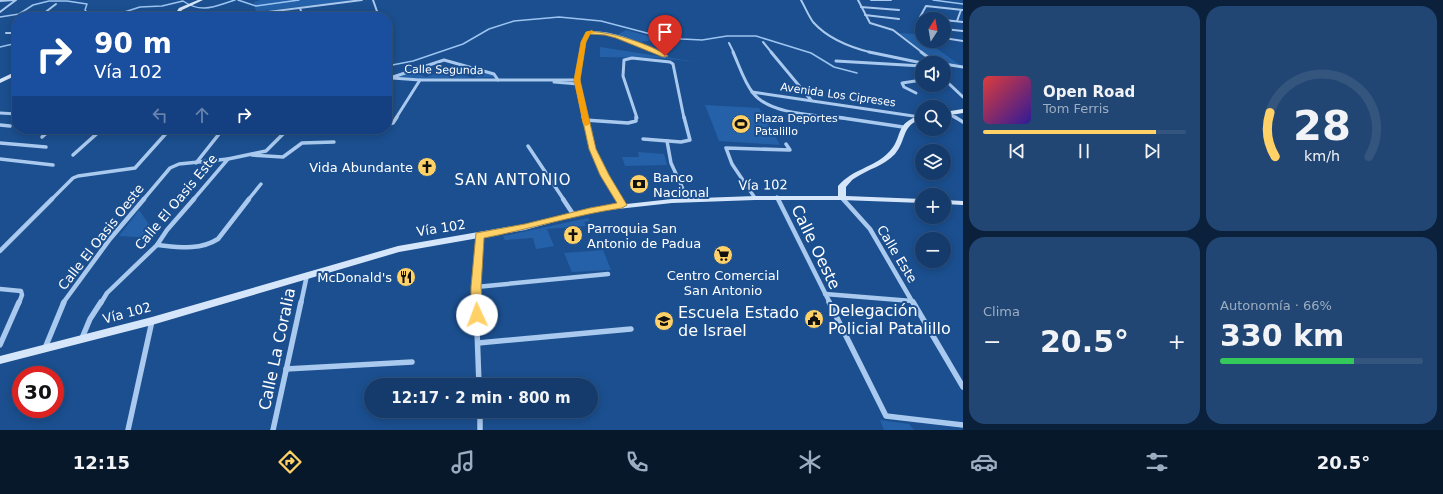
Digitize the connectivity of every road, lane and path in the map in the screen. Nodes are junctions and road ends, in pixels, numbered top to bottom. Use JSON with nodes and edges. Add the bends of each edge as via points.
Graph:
{"nodes":[{"id":1,"x":15,"y":0,"type":"edge"},
{"id":2,"x":201,"y":0,"type":"edge"},
{"id":3,"x":362,"y":0,"type":"edge"},
{"id":4,"x":373,"y":0,"type":"edge"},
{"id":5,"x":801,"y":0,"type":"edge"},
{"id":6,"x":858,"y":0,"type":"edge"},
{"id":7,"x":871,"y":0,"type":"edge"},
{"id":8,"x":892,"y":0,"type":"edge"},
{"id":9,"x":0,"y":1,"type":"edge"},
{"id":10,"x":56,"y":4,"type":"dead end"},
{"id":11,"x":861,"y":7,"type":"junction"},
{"id":12,"x":300,"y":8,"type":"junction"},
{"id":13,"x":0,"y":10,"type":"edge"},
{"id":14,"x":899,"y":10,"type":"dead end"},
{"id":15,"x":962,"y":10,"type":"edge"},
{"id":16,"x":46,"y":12,"type":"edge"},
{"id":17,"x":178,"y":12,"type":"edge"},
{"id":18,"x":268,"y":12,"type":"edge"},
{"id":19,"x":301,"y":12,"type":"edge"},
{"id":20,"x":377,"y":12,"type":"edge"},
{"id":21,"x":922,"y":12,"type":"edge"},
{"id":22,"x":865,"y":15,"type":"junction"},
{"id":23,"x":899,"y":19,"type":"dead end"},
{"id":24,"x":951,"y":21,"type":"edge"},
{"id":25,"x":957,"y":21,"type":"junction"},
{"id":26,"x":963,"y":22,"type":"edge"},
{"id":27,"x":951,"y":30,"type":"edge"},
{"id":28,"x":963,"y":31,"type":"edge"},
{"id":29,"x":6,"y":33,"type":"dead end"},
{"id":30,"x":12,"y":33,"type":"edge"},
{"id":31,"x":951,"y":39,"type":"edge"},
{"id":32,"x":963,"y":41,"type":"edge"},
{"id":33,"x":729,"y":42,"type":"dead end"},
{"id":34,"x":763,"y":42,"type":"dead end"},
{"id":35,"x":665,"y":56,"type":"dead end"},
{"id":36,"x":927,"y":56,"type":"edge"},
{"id":37,"x":836,"y":61,"type":"dead end"},
{"id":38,"x":915,"y":63,"type":"edge"},
{"id":39,"x":915,"y":65,"type":"edge"},
{"id":40,"x":951,"y":65,"type":"edge"},
{"id":41,"x":963,"y":66,"type":"edge"},
{"id":42,"x":12,"y":76,"type":"edge"},
{"id":43,"x":392,"y":77,"type":"edge"},
{"id":44,"x":392,"y":78,"type":"edge"},
{"id":45,"x":420,"y":80,"type":"junction"},
{"id":46,"x":498,"y":80,"type":"junction"},
{"id":47,"x":577,"y":80,"type":"junction"},
{"id":48,"x":915,"y":80,"type":"edge"},
{"id":49,"x":550,"y":81,"type":"junction"},
{"id":50,"x":0,"y":82,"type":"edge"},
{"id":51,"x":578,"y":84,"type":"junction"},
{"id":52,"x":951,"y":86,"type":"edge"},
{"id":53,"x":752,"y":92,"type":"junction"},
{"id":54,"x":916,"y":93,"type":"dead end"},
{"id":55,"x":963,"y":97,"type":"edge"},
{"id":56,"x":811,"y":100,"type":"junction"},
{"id":57,"x":963,"y":111,"type":"edge"},
{"id":58,"x":951,"y":112,"type":"edge"},
{"id":59,"x":0,"y":113,"type":"edge"},
{"id":60,"x":12,"y":114,"type":"edge"},
{"id":61,"x":915,"y":116,"type":"edge"},
{"id":62,"x":951,"y":116,"type":"edge"},
{"id":63,"x":915,"y":119,"type":"edge"},
{"id":64,"x":585,"y":120,"type":"junction"},
{"id":65,"x":963,"y":122,"type":"edge"},
{"id":66,"x":392,"y":123,"type":"edge"},
{"id":67,"x":0,"y":125,"type":"edge"},
{"id":68,"x":10,"y":126,"type":"dead end"},
{"id":69,"x":903,"y":127,"type":"junction"},
{"id":70,"x":45,"y":134,"type":"edge"},
{"id":71,"x":96,"y":134,"type":"edge"},
{"id":72,"x":166,"y":134,"type":"edge"},
{"id":73,"x":218,"y":134,"type":"edge"},
{"id":74,"x":283,"y":134,"type":"edge"},
{"id":75,"x":42,"y":137,"type":"dead end"},
{"id":76,"x":643,"y":139,"type":"dead end"},
{"id":77,"x":667,"y":141,"type":"junction"},
{"id":78,"x":334,"y":142,"type":"dead end"},
{"id":79,"x":0,"y":143,"type":"edge"},
{"id":80,"x":786,"y":144,"type":"dead end"},
{"id":81,"x":46,"y":146,"type":"dead end"},
{"id":82,"x":528,"y":146,"type":"dead end"},
{"id":83,"x":73,"y":155,"type":"dead end"},
{"id":84,"x":252,"y":155,"type":"junction"},
{"id":85,"x":0,"y":159,"type":"edge"},
{"id":86,"x":228,"y":159,"type":"junction"},
{"id":87,"x":196,"y":163,"type":"junction"},
{"id":88,"x":53,"y":165,"type":"dead end"},
{"id":89,"x":261,"y":184,"type":"dead end"},
{"id":90,"x":777,"y":197,"type":"junction"},
{"id":91,"x":755,"y":198,"type":"junction"},
{"id":92,"x":842,"y":198,"type":"junction"},
{"id":93,"x":688,"y":200,"type":"junction"},
{"id":94,"x":915,"y":201,"type":"edge"},
{"id":95,"x":951,"y":202,"type":"edge"},
{"id":96,"x":963,"y":203,"type":"edge"},
{"id":97,"x":622,"y":205,"type":"junction"},
{"id":98,"x":573,"y":214,"type":"junction"},
{"id":99,"x":479,"y":235,"type":"junction"},
{"id":100,"x":157,"y":244,"type":"junction"},
{"id":101,"x":0,"y":251,"type":"edge"},
{"id":102,"x":608,"y":274,"type":"dead end"},
{"id":103,"x":307,"y":275,"type":"junction"},
{"id":104,"x":476,"y":287,"type":"junction"},
{"id":105,"x":0,"y":289,"type":"edge"},
{"id":106,"x":825,"y":294,"type":"junction"},
{"id":107,"x":912,"y":301,"type":"junction"},
{"id":108,"x":152,"y":321,"type":"junction"},
{"id":109,"x":631,"y":329,"type":"dead end"},
{"id":110,"x":81,"y":339,"type":"junction"},
{"id":111,"x":478,"y":343,"type":"junction"},
{"id":112,"x":0,"y":345,"type":"edge"},
{"id":113,"x":45,"y":348,"type":"junction"},
{"id":114,"x":0,"y":360,"type":"edge"},
{"id":115,"x":412,"y":362,"type":"dead end"},
{"id":116,"x":286,"y":369,"type":"junction"},
{"id":117,"x":479,"y":378,"type":"edge"},
{"id":118,"x":963,"y":387,"type":"edge"},
{"id":119,"x":480,"y":418,"type":"edge"},
{"id":120,"x":963,"y":425,"type":"edge"},
{"id":121,"x":128,"y":430,"type":"edge"},
{"id":122,"x":273,"y":430,"type":"edge"},
{"id":123,"x":480,"y":430,"type":"edge"}],
"edges":[{"from":1,"to":9,"type":"street"},
{"from":1,"to":13,"type":"street"},
{"from":2,"to":17,"type":"main road"},
{"from":3,"to":12,"type":"street"},
{"from":4,"to":20,"type":"street"},
{"from":5,"to":38,"type":"street","via":[[814,23],[835,38]]},
{"from":6,"to":11,"type":"street"},
{"from":7,"to":8,"type":"street"},
{"from":10,"to":16,"type":"street"},
{"from":11,"to":14,"type":"street"},
{"from":11,"to":22,"type":"street"},
{"from":12,"to":18,"type":"street"},
{"from":12,"to":19,"type":"street"},
{"from":15,"to":21,"type":"street","via":[[929,6],[924,7]]},
{"from":15,"to":25,"type":"street"},
{"from":22,"to":23,"type":"street"},
{"from":22,"to":36,"type":"street","via":[[870,23],[893,30]]},
{"from":24,"to":25,"type":"street"},
{"from":25,"to":26,"type":"street"},
{"from":27,"to":28,"type":"street"},
{"from":29,"to":30,"type":"street"},
{"from":31,"to":32,"type":"street"},
{"from":33,"to":53,"type":"street"},
{"from":34,"to":56,"type":"street"},
{"from":35,"to":47,"type":"street","via":[[620,37],[588,32]]},
{"from":37,"to":39,"type":"street"},
{"from":40,"to":41,"type":"street"},
{"from":42,"to":50,"type":"main road"},
{"from":43,"to":46,"type":"street","via":[[444,60],[494,74]]},
{"from":44,"to":45,"type":"street","name":"Calle Segunda"},
{"from":45,"to":46,"type":"street","name":"Calle Segunda"},
{"from":45,"to":66,"type":"street"},
{"from":46,"to":49,"type":"street","name":"Calle Segunda"},
{"from":47,"to":49,"type":"street"},
{"from":47,"to":51,"type":"street"},
{"from":48,"to":54,"type":"street","via":[[902,84]]},
{"from":49,"to":51,"type":"street"},
{"from":51,"to":64,"type":"street"},
{"from":52,"to":55,"type":"street"},
{"from":53,"to":56,"type":"street","name":"Avenida Los Cipreses"},
{"from":53,"to":69,"type":"street","via":[[760,101],[778,109]]},
{"from":56,"to":61,"type":"street","name":"Avenida Los Cipreses"},
{"from":57,"to":58,"type":"main road"},
{"from":59,"to":60,"type":"street"},
{"from":62,"to":65,"type":"street"},
{"from":63,"to":69,"type":"main road"},
{"from":64,"to":77,"type":"street","via":[[628,123],[636,121],[623,76],[624,60],[664,60],[672,63],[690,140]]},
{"from":64,"to":97,"type":"street","via":[[592,149]]},
{"from":67,"to":68,"type":"street"},
{"from":69,"to":92,"type":"main road","via":[[893,152],[878,164],[852,176],[842,186]]},
{"from":70,"to":75,"type":"street"},
{"from":71,"to":83,"type":"street"},
{"from":72,"to":101,"type":"street","via":[[135,168],[73,178]]},
{"from":73,"to":87,"type":"street"},
{"from":74,"to":84,"type":"street","via":[[266,151]]},
{"from":76,"to":77,"type":"street"},
{"from":77,"to":93,"type":"street","via":[[671,163]]},
{"from":78,"to":84,"type":"street","via":[[302,143],[283,157]]},
{"from":79,"to":81,"type":"street"},
{"from":80,"to":91,"type":"street","via":[[790,150],[726,148],[732,164]]},
{"from":82,"to":98,"type":"street"},
{"from":84,"to":86,"type":"street"},
{"from":85,"to":88,"type":"street"},
{"from":86,"to":87,"type":"street","name":"Calle El Oasis Este"},
{"from":86,"to":100,"type":"street","name":"Calle El Oasis Este"},
{"from":87,"to":113,"type":"street","name":"Calle El Oasis Oeste","via":[[170,168],[110,239],[64,301]]},
{"from":89,"to":100,"type":"street","via":[[212,244],[202,247]]},
{"from":90,"to":91,"type":"main road","name":"Vía 102"},
{"from":90,"to":92,"type":"main road","name":"Vía 102"},
{"from":90,"to":106,"type":"street","name":"Calle Oeste"},
{"from":91,"to":93,"type":"main road","name":"Vía 102"},
{"from":92,"to":94,"type":"main road","name":"Vía 102"},
{"from":92,"to":107,"type":"street","name":"Calle Este","via":[[870,229]]},
{"from":93,"to":97,"type":"main road","name":"Vía 102"},
{"from":95,"to":96,"type":"main road"},
{"from":97,"to":98,"type":"main road","name":"Vía 102"},
{"from":98,"to":99,"type":"main road","name":"Vía 102","via":[[525,227]]},
{"from":99,"to":103,"type":"main road","name":"Vía 102","via":[[418,245]]},
{"from":99,"to":104,"type":"street"},
{"from":100,"to":110,"type":"street","name":"Calle El Oasis Este","via":[[107,292]]},
{"from":102,"to":104,"type":"street"},
{"from":103,"to":108,"type":"main road","name":"Vía 102"},
{"from":103,"to":116,"type":"street","name":"Calle La Coralia"},
{"from":104,"to":111,"type":"street"},
{"from":105,"to":112,"type":"street","via":[[21,291],[22,295]]},
{"from":106,"to":107,"type":"street"},
{"from":106,"to":120,"type":"street","name":"Calle Oeste","via":[[886,416]]},
{"from":107,"to":118,"type":"street","name":"Calle Este"},
{"from":108,"to":110,"type":"main road","name":"Vía 102"},
{"from":108,"to":121,"type":"street"},
{"from":109,"to":111,"type":"street"},
{"from":110,"to":113,"type":"main road","name":"Vía 102"},
{"from":111,"to":117,"type":"street"},
{"from":113,"to":114,"type":"main road","name":"Vía 102"},
{"from":115,"to":116,"type":"street"},
{"from":116,"to":122,"type":"street","name":"Calle La Coralia"},
{"from":119,"to":123,"type":"street"}]}
